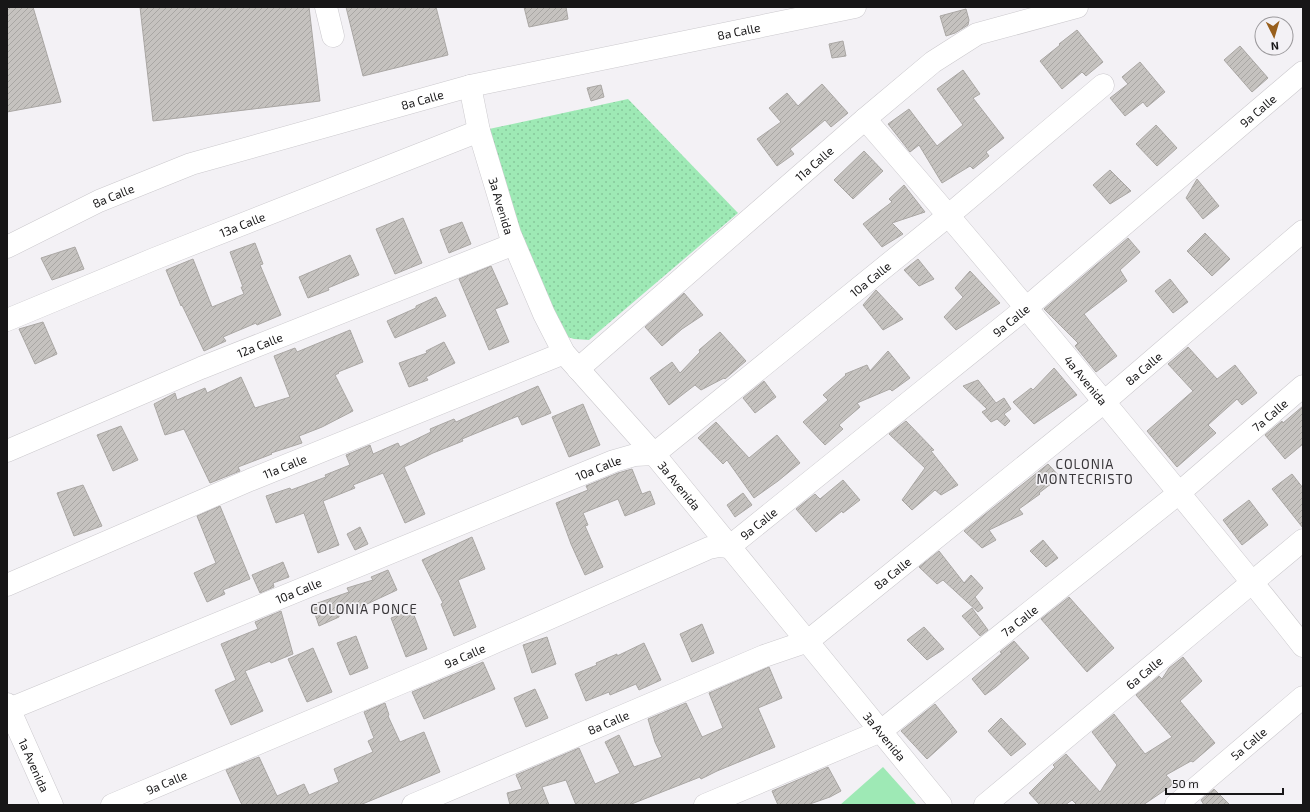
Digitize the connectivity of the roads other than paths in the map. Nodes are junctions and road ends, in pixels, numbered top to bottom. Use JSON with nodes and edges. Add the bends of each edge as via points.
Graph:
{"nodes":[{"id":1,"x":326,"y":7,"type":"edge"},
{"id":2,"x":855,"y":7,"type":"edge"},
{"id":3,"x":1077,"y":7,"type":"edge"},
{"id":4,"x":333,"y":36,"type":"dead end"},
{"id":5,"x":1303,"y":72,"type":"edge"},
{"id":6,"x":1103,"y":85,"type":"dead end"},
{"id":7,"x":470,"y":86,"type":"junction"},
{"id":8,"x":865,"y":119,"type":"junction"},
{"id":9,"x":479,"y":131,"type":"junction"},
{"id":10,"x":949,"y":216,"type":"junction"},
{"id":11,"x":1303,"y":231,"type":"edge"},
{"id":12,"x":514,"y":244,"type":"junction"},
{"id":13,"x":7,"y":247,"type":"edge"},
{"id":14,"x":1026,"y":308,"type":"junction"},
{"id":15,"x":7,"y":320,"type":"edge"},
{"id":16,"x":564,"y":353,"type":"junction"},
{"id":17,"x":578,"y":369,"type":"junction"},
{"id":18,"x":1303,"y":386,"type":"edge"},
{"id":19,"x":1104,"y":402,"type":"junction"},
{"id":20,"x":7,"y":451,"type":"edge"},
{"id":21,"x":654,"y":454,"type":"junction"},
{"id":22,"x":1179,"y":493,"type":"junction"},
{"id":23,"x":1303,"y":540,"type":"edge"},
{"id":24,"x":729,"y":547,"type":"junction"},
{"id":25,"x":1253,"y":582,"type":"junction"},
{"id":26,"x":7,"y":585,"type":"edge"},
{"id":27,"x":808,"y":641,"type":"junction"},
{"id":28,"x":1303,"y":646,"type":"edge"},
{"id":29,"x":1303,"y":696,"type":"edge"},
{"id":30,"x":8,"y":708,"type":"edge"},
{"id":31,"x":881,"y":731,"type":"junction"},
{"id":32,"x":52,"y":805,"type":"edge"},
{"id":33,"x":112,"y":805,"type":"edge"},
{"id":34,"x":414,"y":805,"type":"edge"},
{"id":35,"x":705,"y":805,"type":"edge"},
{"id":36,"x":941,"y":805,"type":"edge"},
{"id":37,"x":985,"y":805,"type":"edge"},
{"id":38,"x":1176,"y":805,"type":"edge"}],
"edges":[{"from":1,"to":4,"type":"street"},
{"from":2,"to":7,"type":"street","name":"8a Calle"},
{"from":3,"to":8,"type":"street","name":"11a Calle","via":[[977,34],[933,62]]},
{"from":5,"to":14,"type":"street","name":"9a Calle"},
{"from":6,"to":10,"type":"street","name":"10a Calle"},
{"from":7,"to":9,"type":"street","name":"3a Avenida"},
{"from":7,"to":13,"type":"street","name":"8a Calle","via":[[191,164],[99,201]]},
{"from":8,"to":10,"type":"street","name":"4a Avenida"},
{"from":8,"to":17,"type":"street","name":"11a Calle"},
{"from":9,"to":12,"type":"street","name":"3a Avenida"},
{"from":9,"to":15,"type":"street","name":"13a Calle"},
{"from":10,"to":14,"type":"street","name":"4a Avenida"},
{"from":10,"to":21,"type":"street","name":"10a Calle"},
{"from":11,"to":19,"type":"street","name":"8a Calle"},
{"from":12,"to":16,"type":"street","name":"3a Avenida"},
{"from":12,"to":20,"type":"street","name":"12a Calle","via":[[201,368]]},
{"from":14,"to":19,"type":"street","name":"4a Avenida"},
{"from":14,"to":24,"type":"street","name":"9a Calle"},
{"from":16,"to":17,"type":"street","name":"3a Avenida"},
{"from":16,"to":26,"type":"street","name":"11a Calle","via":[[250,480]]},
{"from":17,"to":21,"type":"street","name":"3a Avenida"},
{"from":18,"to":22,"type":"street","name":"7a Calle"},
{"from":19,"to":22,"type":"street","name":"4a Avenida"},
{"from":19,"to":27,"type":"street","name":"8a Calle"},
{"from":21,"to":24,"type":"street","name":"3a Avenida"},
{"from":21,"to":30,"type":"street","name":"10a Calle","via":[[636,454],[614,461]]},
{"from":22,"to":25,"type":"street","name":"4a Avenida"},
{"from":22,"to":31,"type":"street","name":"7a Calle"},
{"from":23,"to":25,"type":"street","name":"6a Calle"},
{"from":24,"to":27,"type":"street","name":"3a Avenida"},
{"from":24,"to":33,"type":"street","name":"9a Calle","via":[[709,548],[434,669]]},
{"from":25,"to":28,"type":"street","name":"4a Avenida"},
{"from":25,"to":37,"type":"street","name":"6a Calle"},
{"from":27,"to":31,"type":"street","name":"3a Avenida"},
{"from":27,"to":34,"type":"street","name":"8a Calle","via":[[764,656]]},
{"from":29,"to":38,"type":"street","name":"5a Calle"},
{"from":30,"to":32,"type":"street","name":"1a Avenida"},
{"from":31,"to":35,"type":"street","name":"7a Calle"},
{"from":31,"to":36,"type":"street","name":"3a Avenida"}]}
